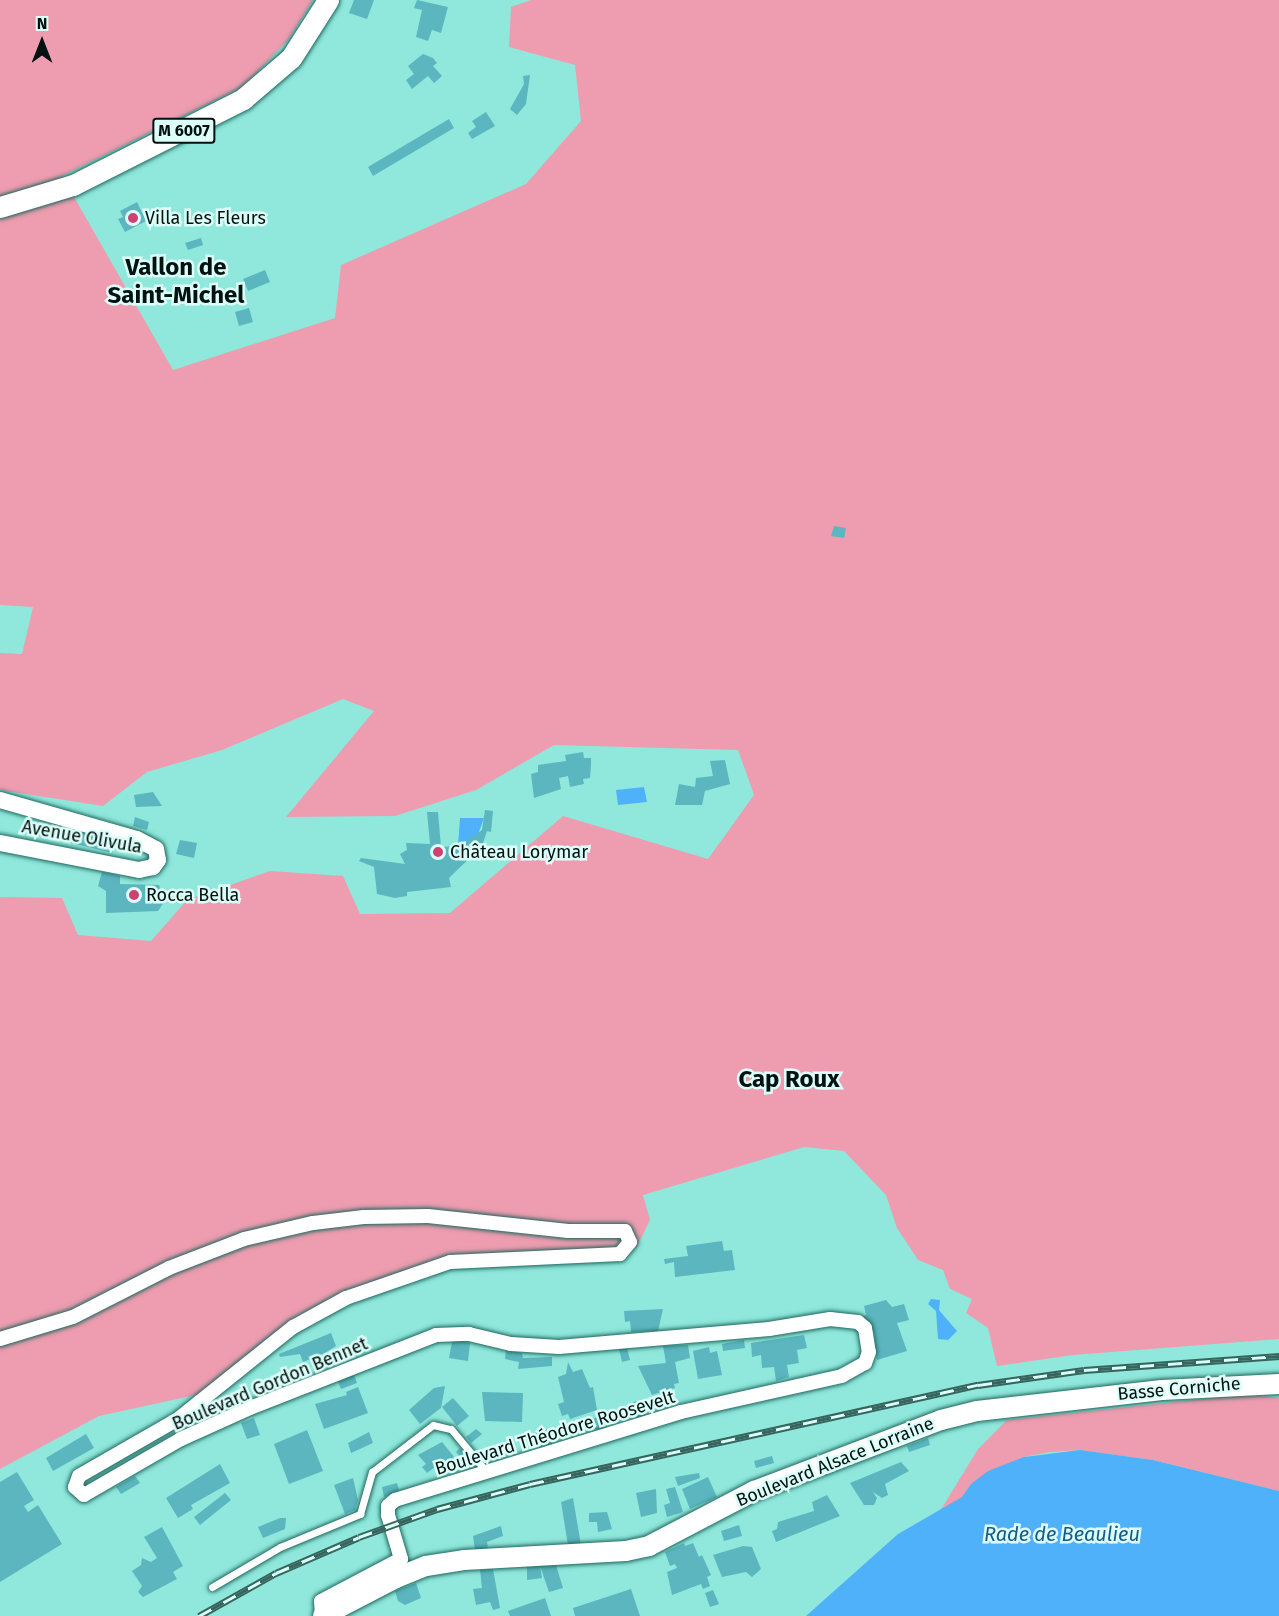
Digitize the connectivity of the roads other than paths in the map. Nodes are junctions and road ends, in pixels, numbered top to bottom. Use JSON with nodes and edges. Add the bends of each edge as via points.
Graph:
{"nodes":[{"id":1,"x":328,"y":0,"type":"edge"},
{"id":2,"x":0,"y":207,"type":"edge"},
{"id":3,"x":0,"y":800,"type":"edge"},
{"id":4,"x":0,"y":843,"type":"edge"},
{"id":5,"x":0,"y":1339,"type":"edge"},
{"id":6,"x":868,"y":1339,"type":"joint"},
{"id":7,"x":1279,"y":1384,"type":"edge"},
{"id":8,"x":1080,"y":1397,"type":"joint"},
{"id":9,"x":487,"y":1473,"type":"junction"},
{"id":10,"x":212,"y":1587,"type":"dead end"},
{"id":11,"x":322,"y":1616,"type":"edge"}],
"edges":[{"from":1,"to":2,"type":"main road","number":"M 6007","via":[[291,58],[243,99],[81,182]]},
{"from":3,"to":4,"type":"street","name":"Avenue Olivula","via":[[137,839],[156,849],[158,860],[153,867],[139,870]]},
{"from":5,"to":6,"type":"street","name":"Boulevard Gordon Bennet","via":[[73,1317],[169,1268],[244,1239],[313,1223],[428,1216],[568,1231],[625,1231],[630,1242],[620,1254],[450,1262],[346,1298],[293,1327],[178,1419],[80,1476],[75,1487],[84,1495],[181,1439],[436,1335],[469,1334],[511,1344],[559,1347],[769,1329],[830,1318],[858,1322]]},
{"from":6,"to":9,"type":"street","name":"Boulevard Théodore Roosevelt","via":[[865,1363],[842,1376],[681,1412]]},
{"from":7,"to":8,"type":"main road","name":"Basse Corniche"},
{"from":8,"to":11,"type":"main road","name":"Boulevard Alsace Lorraine","via":[[1018,1404],[941,1420],[754,1491],[649,1546],[426,1566]]},
{"from":9,"to":10,"type":"lane","via":[[451,1429],[433,1425],[372,1472],[360,1514],[280,1546]]},
{"from":9,"to":11,"type":"street","name":"Boulevard Théodore Roosevelt","via":[[390,1503],[387,1515],[401,1559],[321,1601]]}]}
